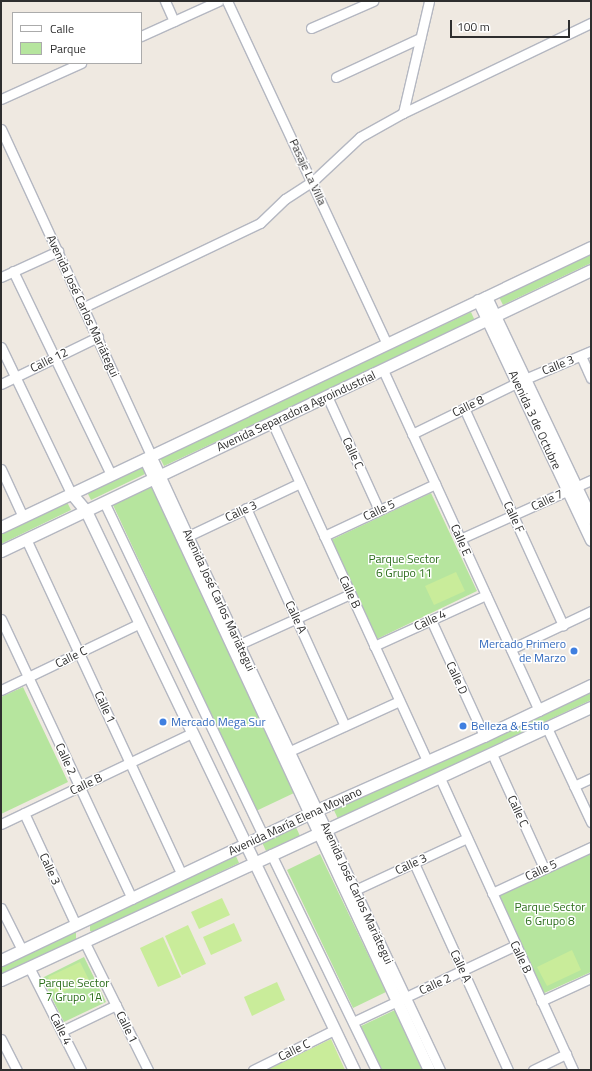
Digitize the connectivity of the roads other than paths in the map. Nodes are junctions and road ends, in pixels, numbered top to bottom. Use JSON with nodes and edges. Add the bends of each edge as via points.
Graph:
{"nodes":[{"id":1,"x":165,"y":1,"type":"edge"},
{"id":2,"x":218,"y":1,"type":"edge"},
{"id":3,"x":227,"y":1,"type":"edge"},
{"id":4,"x":373,"y":1,"type":"edge"},
{"id":5,"x":429,"y":1,"type":"edge"},
{"id":6,"x":174,"y":21,"type":"junction"},
{"id":7,"x":591,"y":23,"type":"edge"},
{"id":8,"x":311,"y":28,"type":"dead end"},
{"id":9,"x":142,"y":36,"type":"edge"},
{"id":10,"x":420,"y":38,"type":"junction"},
{"id":11,"x":79,"y":64,"type":"edge"},
{"id":12,"x":336,"y":77,"type":"dead end"},
{"id":13,"x":1,"y":99,"type":"edge"},
{"id":14,"x":403,"y":113,"type":"junction"},
{"id":15,"x":1,"y":129,"type":"edge"},
{"id":16,"x":313,"y":181,"type":"junction"},
{"id":17,"x":591,"y":247,"type":"edge"},
{"id":18,"x":58,"y":251,"type":"junction"},
{"id":19,"x":591,"y":270,"type":"edge"},
{"id":20,"x":13,"y":272,"type":"junction"},
{"id":21,"x":1,"y":277,"type":"edge"},
{"id":22,"x":482,"y":299,"type":"junction"},
{"id":23,"x":84,"y":307,"type":"junction"},
{"id":24,"x":491,"y":318,"type":"junction"},
{"id":25,"x":98,"y":337,"type":"junction"},
{"id":26,"x":387,"y":344,"type":"junction"},
{"id":27,"x":1,"y":347,"type":"edge"},
{"id":28,"x":591,"y":351,"type":"edge"},
{"id":29,"x":581,"y":356,"type":"junction"},
{"id":30,"x":55,"y":358,"type":"junction"},
{"id":31,"x":383,"y":370,"type":"junction"},
{"id":32,"x":16,"y":376,"type":"junction"},
{"id":33,"x":591,"y":378,"type":"edge"},
{"id":34,"x":521,"y":381,"type":"junction"},
{"id":35,"x":1,"y":384,"type":"edge"},
{"id":36,"x":327,"y":396,"type":"junction"},
{"id":37,"x":464,"y":408,"type":"junction"},
{"id":38,"x":272,"y":422,"type":"junction"},
{"id":39,"x":412,"y":434,"type":"junction"},
{"id":40,"x":149,"y":457,"type":"junction"},
{"id":41,"x":1,"y":469,"type":"edge"},
{"id":42,"x":111,"y":475,"type":"junction"},
{"id":43,"x":158,"y":477,"type":"junction"},
{"id":44,"x":591,"y":480,"type":"edge"},
{"id":45,"x":300,"y":483,"type":"junction"},
{"id":46,"x":435,"y":484,"type":"junction"},
{"id":47,"x":572,"y":488,"type":"junction"},
{"id":48,"x":71,"y":493,"type":"junction"},
{"id":49,"x":104,"y":502,"type":"junction"},
{"id":50,"x":246,"y":508,"type":"junction"},
{"id":51,"x":379,"y":510,"type":"junction"},
{"id":52,"x":86,"y":511,"type":"junction"},
{"id":53,"x":513,"y":515,"type":"junction"},
{"id":54,"x":23,"y":517,"type":"junction"},
{"id":55,"x":591,"y":518,"type":"edge"},
{"id":56,"x":1,"y":527,"type":"edge"},
{"id":57,"x":324,"y":536,"type":"junction"},
{"id":58,"x":186,"y":538,"type":"junction"},
{"id":59,"x":460,"y":539,"type":"junction"},
{"id":60,"x":26,"y":540,"type":"junction"},
{"id":61,"x":591,"y":540,"type":"edge"},
{"id":62,"x":1,"y":551,"type":"edge"},
{"id":63,"x":350,"y":594,"type":"junction"},
{"id":64,"x":486,"y":595,"type":"junction"},
{"id":65,"x":591,"y":612,"type":"edge"},
{"id":66,"x":296,"y":618,"type":"junction"},
{"id":67,"x":1,"y":619,"type":"edge"},
{"id":68,"x":431,"y":620,"type":"junction"},
{"id":69,"x":140,"y":623,"type":"junction"},
{"id":70,"x":563,"y":625,"type":"junction"},
{"id":71,"x":240,"y":644,"type":"junction"},
{"id":72,"x":374,"y":646,"type":"junction"},
{"id":73,"x":510,"y":649,"type":"junction"},
{"id":74,"x":79,"y":653,"type":"junction"},
{"id":75,"x":28,"y":677,"type":"junction"},
{"id":76,"x":591,"y":685,"type":"edge"},
{"id":77,"x":1,"y":690,"type":"edge"},
{"id":78,"x":400,"y":701,"type":"junction"},
{"id":79,"x":591,"y":707,"type":"edge"},
{"id":80,"x":538,"y":711,"type":"junction"},
{"id":81,"x":345,"y":726,"type":"junction"},
{"id":82,"x":547,"y":728,"type":"junction"},
{"id":83,"x":192,"y":733,"type":"junction"},
{"id":84,"x":484,"y":736,"type":"junction"},
{"id":85,"x":290,"y":751,"type":"junction"},
{"id":86,"x":492,"y":754,"type":"junction"},
{"id":87,"x":427,"y":761,"type":"junction"},
{"id":88,"x":131,"y":762,"type":"junction"},
{"id":89,"x":440,"y":778,"type":"junction"},
{"id":90,"x":591,"y":778,"type":"edge"},
{"id":91,"x":574,"y":786,"type":"junction"},
{"id":92,"x":79,"y":787,"type":"junction"},
{"id":93,"x":314,"y":811,"type":"junction"},
{"id":94,"x":24,"y":813,"type":"junction"},
{"id":95,"x":591,"y":822,"type":"edge"},
{"id":96,"x":1,"y":824,"type":"edge"},
{"id":97,"x":323,"y":830,"type":"junction"},
{"id":98,"x":263,"y":836,"type":"junction"},
{"id":99,"x":467,"y":838,"type":"junction"},
{"id":100,"x":246,"y":845,"type":"junction"},
{"id":101,"x":591,"y":847,"type":"edge"},
{"id":102,"x":271,"y":854,"type":"junction"},
{"id":103,"x":254,"y":861,"type":"junction"},
{"id":104,"x":414,"y":863,"type":"junction"},
{"id":105,"x":544,"y":868,"type":"junction"},
{"id":106,"x":182,"y":875,"type":"junction"},
{"id":107,"x":355,"y":890,"type":"junction"},
{"id":108,"x":492,"y":892,"type":"junction"},
{"id":109,"x":132,"y":899,"type":"junction"},
{"id":110,"x":1,"y":908,"type":"edge"},
{"id":111,"x":76,"y":925,"type":"junction"},
{"id":112,"x":84,"y":941,"type":"junction"},
{"id":113,"x":516,"y":945,"type":"junction"},
{"id":114,"x":22,"y":950,"type":"junction"},
{"id":115,"x":1,"y":960,"type":"edge"},
{"id":116,"x":29,"y":967,"type":"junction"},
{"id":117,"x":463,"y":970,"type":"junction"},
{"id":118,"x":591,"y":978,"type":"edge"},
{"id":119,"x":1,"y":980,"type":"edge"},
{"id":120,"x":402,"y":999,"type":"junction"},
{"id":121,"x":541,"y":1001,"type":"junction"},
{"id":122,"x":116,"y":1005,"type":"junction"},
{"id":123,"x":353,"y":1022,"type":"junction"},
{"id":124,"x":334,"y":1030,"type":"junction"},
{"id":125,"x":62,"y":1031,"type":"junction"},
{"id":126,"x":1,"y":1039,"type":"edge"},
{"id":127,"x":566,"y":1054,"type":"junction"},
{"id":128,"x":17,"y":1070,"type":"edge"},
{"id":129,"x":82,"y":1070,"type":"edge"},
{"id":130,"x":148,"y":1070,"type":"edge"},
{"id":131,"x":253,"y":1070,"type":"edge"},
{"id":132,"x":354,"y":1070,"type":"edge"},
{"id":133,"x":376,"y":1070,"type":"edge"},
{"id":134,"x":429,"y":1070,"type":"edge"},
{"id":135,"x":440,"y":1070,"type":"edge"},
{"id":136,"x":508,"y":1070,"type":"edge"},
{"id":137,"x":533,"y":1070,"type":"edge"},
{"id":138,"x":573,"y":1070,"type":"edge"}],
"edges":[{"from":1,"to":6,"type":"street"},
{"from":2,"to":6,"type":"street"},
{"from":3,"to":16,"type":"street","name":"Pasaje La Villa"},
{"from":4,"to":8,"type":"street"},
{"from":5,"to":10,"type":"street"},
{"from":6,"to":9,"type":"street"},
{"from":7,"to":14,"type":"street"},
{"from":10,"to":12,"type":"street"},
{"from":10,"to":14,"type":"street"},
{"from":11,"to":13,"type":"street"},
{"from":14,"to":16,"type":"street","via":[[360,137]]},
{"from":15,"to":18,"type":"street","name":"Avenida José Carlos Mariátegui"},
{"from":16,"to":23,"type":"street","via":[[285,199],[260,223]]},
{"from":16,"to":26,"type":"street","name":"Pasaje La Villa"},
{"from":17,"to":22,"type":"street","name":"Avenida Separadora Agroindustrial"},
{"from":18,"to":20,"type":"street"},
{"from":18,"to":23,"type":"street","name":"Avenida José Carlos Mariátegui"},
{"from":19,"to":24,"type":"street","name":"Avenida Separadora Agroindustrial"},
{"from":20,"to":21,"type":"street"},
{"from":20,"to":30,"type":"street"},
{"from":22,"to":24,"type":"street","name":"Avenida 3 de Octubre"},
{"from":22,"to":26,"type":"street","name":"Avenida Separadora Agroindustrial"},
{"from":23,"to":25,"type":"street","name":"Avenida José Carlos Mariátegui"},
{"from":24,"to":31,"type":"street","name":"Avenida Separadora Agroindustrial"},
{"from":24,"to":34,"type":"street","name":"Avenida 3 de Octubre"},
{"from":25,"to":30,"type":"street","name":"Calle 12"},
{"from":25,"to":40,"type":"street","name":"Avenida José Carlos Mariátegui"},
{"from":26,"to":40,"type":"street","name":"Avenida Separadora Agroindustrial"},
{"from":27,"to":32,"type":"street"},
{"from":28,"to":29,"type":"street","name":"Calle 3"},
{"from":29,"to":33,"type":"street"},
{"from":29,"to":34,"type":"street","name":"Calle 3"},
{"from":30,"to":32,"type":"street","name":"Calle 12"},
{"from":30,"to":42,"type":"street"},
{"from":31,"to":36,"type":"street","name":"Avenida Separadora Agroindustrial"},
{"from":31,"to":39,"type":"street","name":"Calle E"},
{"from":32,"to":35,"type":"street","name":"Calle 12"},
{"from":32,"to":48,"type":"street"},
{"from":34,"to":37,"type":"street","name":"Calle 8"},
{"from":34,"to":47,"type":"street","name":"Avenida 3 de Octubre"},
{"from":36,"to":38,"type":"street","name":"Avenida Separadora Agroindustrial"},
{"from":36,"to":51,"type":"street","name":"Calle C"},
{"from":37,"to":39,"type":"street","name":"Calle 8"},
{"from":37,"to":53,"type":"street","name":"Calle F"},
{"from":38,"to":43,"type":"street","name":"Avenida Separadora Agroindustrial"},
{"from":38,"to":45,"type":"street","name":"Calle B"},
{"from":39,"to":46,"type":"street","name":"Calle E"},
{"from":40,"to":42,"type":"street","name":"Avenida Separadora Agroindustrial"},
{"from":40,"to":43,"type":"street","name":"Avenida José Carlos Mariátegui"},
{"from":41,"to":54,"type":"street"},
{"from":42,"to":48,"type":"street","name":"Avenida Separadora Agroindustrial"},
{"from":43,"to":49,"type":"street","name":"Avenida Separadora Agroindustrial"},
{"from":43,"to":58,"type":"street","name":"Avenida José Carlos Mariátegui"},
{"from":44,"to":47,"type":"street"},
{"from":45,"to":50,"type":"street","name":"Calle 3"},
{"from":45,"to":57,"type":"street","name":"Calle B"},
{"from":46,"to":51,"type":"street","name":"Calle 5"},
{"from":46,"to":59,"type":"street","name":"Calle E"},
{"from":47,"to":53,"type":"street","name":"Calle 7"},
{"from":47,"to":55,"type":"street","name":"Avenida 3 de Octubre"},
{"from":47,"to":61,"type":"street","name":"Avenida 3 de Octubre"},
{"from":48,"to":52,"type":"street"},
{"from":48,"to":54,"type":"street","name":"Avenida Separadora Agroindustrial"},
{"from":49,"to":52,"type":"street","name":"Avenida Separadora Agroindustrial"},
{"from":49,"to":98,"type":"street"},
{"from":50,"to":58,"type":"street","name":"Calle 3"},
{"from":50,"to":66,"type":"street","name":"Calle A"},
{"from":51,"to":57,"type":"street","name":"Calle 5"},
{"from":52,"to":60,"type":"street","name":"Avenida Separadora Agroindustrial"},
{"from":52,"to":69,"type":"street"},
{"from":53,"to":59,"type":"street","name":"Calle 7"},
{"from":53,"to":70,"type":"street","name":"Calle F"},
{"from":54,"to":56,"type":"street","name":"Avenida Separadora Agroindustrial"},
{"from":57,"to":63,"type":"street","name":"Calle B"},
{"from":58,"to":71,"type":"street","name":"Avenida José Carlos Mariátegui"},
{"from":58,"to":93,"type":"street","name":"Avenida José Carlos Mariátegui"},
{"from":59,"to":64,"type":"street","name":"Calle E"},
{"from":60,"to":62,"type":"street","name":"Avenida Separadora Agroindustrial"},
{"from":60,"to":74,"type":"street","name":"Calle 1"},
{"from":63,"to":66,"type":"street"},
{"from":63,"to":72,"type":"street","name":"Calle B"},
{"from":64,"to":68,"type":"street","name":"Calle 4"},
{"from":64,"to":73,"type":"street","name":"Calle E"},
{"from":65,"to":70,"type":"street"},
{"from":66,"to":71,"type":"street"},
{"from":66,"to":81,"type":"street","name":"Calle A"},
{"from":67,"to":75,"type":"street","name":"Calle 2"},
{"from":68,"to":72,"type":"street","name":"Calle 4"},
{"from":68,"to":84,"type":"street","name":"Calle D"},
{"from":69,"to":74,"type":"street","name":"Calle C"},
{"from":69,"to":83,"type":"street"},
{"from":70,"to":73,"type":"street"},
{"from":71,"to":85,"type":"street","name":"Avenida José Carlos Mariátegui"},
{"from":72,"to":78,"type":"street","name":"Calle B"},
{"from":73,"to":80,"type":"street","name":"Calle E"},
{"from":74,"to":75,"type":"street","name":"Calle C"},
{"from":74,"to":88,"type":"street","name":"Calle 1"},
{"from":75,"to":77,"type":"street","name":"Calle C"},
{"from":75,"to":92,"type":"street","name":"Calle 2"},
{"from":76,"to":80,"type":"street","name":"Avenida María Elena Moyano"},
{"from":78,"to":81,"type":"street"},
{"from":78,"to":87,"type":"street","name":"Calle B"},
{"from":79,"to":82,"type":"street","name":"Avenida María Elena Moyano"},
{"from":80,"to":84,"type":"street","name":"Avenida María Elena Moyano"},
{"from":81,"to":85,"type":"street"},
{"from":82,"to":86,"type":"street","name":"Avenida María Elena Moyano"},
{"from":82,"to":91,"type":"street"},
{"from":83,"to":88,"type":"street","name":"Calle B"},
{"from":83,"to":100,"type":"street"},
{"from":84,"to":87,"type":"street","name":"Avenida María Elena Moyano"},
{"from":85,"to":93,"type":"street","name":"Avenida José Carlos Mariátegui"},
{"from":86,"to":89,"type":"street","name":"Avenida María Elena Moyano"},
{"from":86,"to":105,"type":"street","name":"Calle C"},
{"from":87,"to":93,"type":"street","name":"Avenida María Elena Moyano"},
{"from":88,"to":92,"type":"street","name":"Calle B"},
{"from":88,"to":106,"type":"street","name":"Calle 1"},
{"from":89,"to":97,"type":"street","name":"Avenida María Elena Moyano"},
{"from":89,"to":99,"type":"street","name":"Calle B"},
{"from":90,"to":91,"type":"street"},
{"from":91,"to":95,"type":"street"},
{"from":92,"to":94,"type":"street","name":"Calle B"},
{"from":92,"to":109,"type":"street","name":"Calle 2"},
{"from":93,"to":97,"type":"street","name":"Avenida José Carlos Mariátegui"},
{"from":93,"to":98,"type":"street","name":"Avenida María Elena Moyano"},
{"from":94,"to":96,"type":"street","name":"Calle B"},
{"from":94,"to":111,"type":"street","name":"Calle 3"},
{"from":97,"to":102,"type":"street","name":"Avenida María Elena Moyano"},
{"from":97,"to":107,"type":"street","name":"Avenida José Carlos Mariátegui"},
{"from":97,"to":120,"type":"street","name":"Avenida José Carlos Mariátegui"},
{"from":98,"to":100,"type":"street","name":"Avenida María Elena Moyano"},
{"from":99,"to":104,"type":"street","name":"Calle 3"},
{"from":99,"to":108,"type":"street","name":"Calle B"},
{"from":100,"to":103,"type":"street"},
{"from":100,"to":106,"type":"street","name":"Avenida María Elena Moyano"},
{"from":101,"to":105,"type":"street","name":"Calle 5"},
{"from":102,"to":103,"type":"street","name":"Avenida María Elena Moyano"},
{"from":102,"to":123,"type":"street"},
{"from":103,"to":112,"type":"street","name":"Avenida María Elena Moyano"},
{"from":103,"to":124,"type":"street"},
{"from":104,"to":107,"type":"street","name":"Calle 3"},
{"from":104,"to":117,"type":"street","name":"Calle A"},
{"from":105,"to":108,"type":"street","name":"Calle 5"},
{"from":106,"to":109,"type":"street","name":"Avenida María Elena Moyano"},
{"from":107,"to":120,"type":"street","name":"Avenida José Carlos Mariátegui"},
{"from":108,"to":113,"type":"street","name":"Calle B"},
{"from":109,"to":111,"type":"street","name":"Avenida María Elena Moyano"},
{"from":110,"to":114,"type":"street"},
{"from":111,"to":114,"type":"street","name":"Avenida María Elena Moyano"},
{"from":112,"to":116,"type":"street","name":"Avenida María Elena Moyano"},
{"from":112,"to":122,"type":"street","name":"Calle 1"},
{"from":113,"to":117,"type":"street","name":"Calle 2"},
{"from":113,"to":121,"type":"street","name":"Calle B"},
{"from":114,"to":115,"type":"street","name":"Avenida María Elena Moyano"},
{"from":116,"to":119,"type":"street","name":"Avenida María Elena Moyano"},
{"from":116,"to":125,"type":"street","name":"Calle 4"},
{"from":117,"to":120,"type":"street","name":"Calle 2"},
{"from":117,"to":136,"type":"street","name":"Calle A"},
{"from":118,"to":121,"type":"street"},
{"from":120,"to":123,"type":"street","name":"Calle 2"},
{"from":120,"to":134,"type":"street","name":"Avenida José Carlos Mariátegui"},
{"from":120,"to":135,"type":"street","name":"Avenida José Carlos Mariátegui"},
{"from":121,"to":127,"type":"street","name":"Calle B"},
{"from":122,"to":125,"type":"street"},
{"from":122,"to":130,"type":"street","name":"Calle 1"},
{"from":123,"to":133,"type":"street"},
{"from":124,"to":131,"type":"street","name":"Calle C"},
{"from":124,"to":132,"type":"street"},
{"from":125,"to":129,"type":"street","name":"Calle 4"},
{"from":126,"to":128,"type":"street"},
{"from":127,"to":137,"type":"street"},
{"from":127,"to":138,"type":"street","name":"Calle B"}]}
